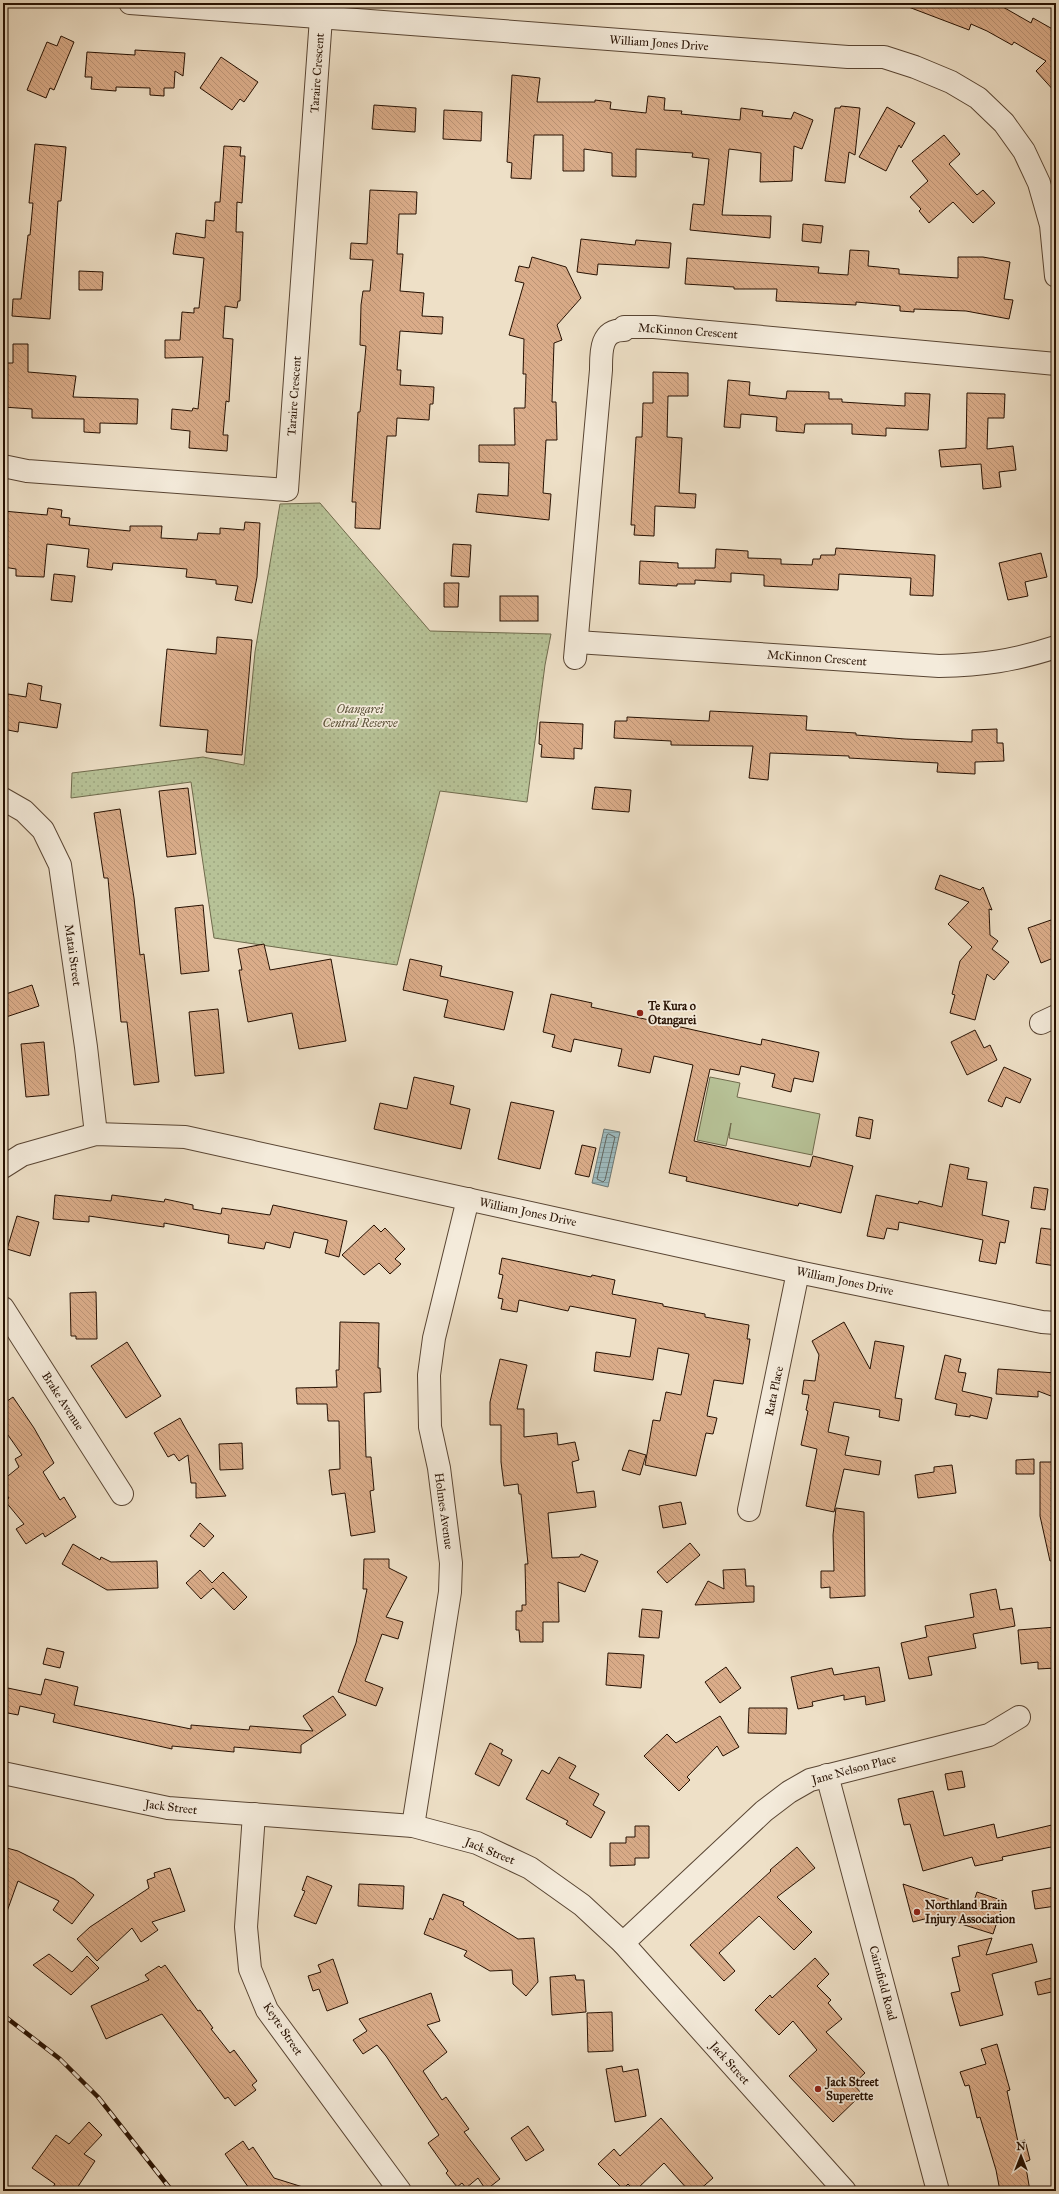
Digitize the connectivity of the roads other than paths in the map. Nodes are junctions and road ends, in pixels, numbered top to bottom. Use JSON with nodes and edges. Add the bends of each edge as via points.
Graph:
{"nodes":[{"id":1,"x":130,"y":3,"type":"edge"},
{"id":2,"x":321,"y":18,"type":"junction"},
{"id":3,"x":1056,"y":276,"type":"edge"},
{"id":4,"x":1056,"y":364,"type":"edge"},
{"id":5,"x":3,"y":466,"type":"edge"},
{"id":6,"x":1056,"y":647,"type":"edge"},
{"id":7,"x":3,"y":800,"type":"edge"},
{"id":8,"x":96,"y":1134,"type":"junction"},
{"id":9,"x":3,"y":1167,"type":"edge"},
{"id":10,"x":468,"y":1199,"type":"junction"},
{"id":11,"x":798,"y":1272,"type":"junction"},
{"id":12,"x":3,"y":1308,"type":"edge"},
{"id":13,"x":1056,"y":1323,"type":"edge"},
{"id":14,"x":122,"y":1494,"type":"dead end"},
{"id":15,"x":749,"y":1510,"type":"dead end"},
{"id":16,"x":1019,"y":1717,"type":"dead end"},
{"id":17,"x":3,"y":1773,"type":"edge"},
{"id":18,"x":827,"y":1775,"type":"junction"},
{"id":19,"x":254,"y":1814,"type":"junction"},
{"id":20,"x":413,"y":1826,"type":"junction"},
{"id":21,"x":623,"y":1943,"type":"junction"},
{"id":22,"x":400,"y":2191,"type":"edge"},
{"id":23,"x":845,"y":2191,"type":"edge"},
{"id":24,"x":938,"y":2191,"type":"edge"}],
"edges":[{"from":1,"to":2,"type":"street","name":"William Jones Drive"},
{"from":2,"to":3,"type":"street","name":"William Jones Drive","via":[[848,57],[884,57],[915,67],[951,82],[978,98],[1004,123],[1024,151],[1039,183],[1052,225]]},
{"from":2,"to":5,"type":"street","name":"Taraire Crescent","via":[[287,490],[27,471]]},
{"from":4,"to":6,"type":"street","name":"McKinnon Crescent","via":[[654,327],[624,327],[624,330],[616,330],[601,346],[576,650],[938,666],[979,665],[1020,659]]},
{"from":7,"to":8,"type":"street","name":"Matai Street","via":[[24,811],[43,830],[60,865]]},
{"from":8,"to":9,"type":"street","name":"William Jones Drive","via":[[22,1155]]},
{"from":8,"to":10,"type":"street","name":"William Jones Drive","via":[[185,1137]]},
{"from":10,"to":11,"type":"street","name":"William Jones Drive"},
{"from":10,"to":20,"type":"street","name":"Holmes Avenue","via":[[434,1338],[428,1375],[430,1427],[439,1468],[451,1563],[450,1592]]},
{"from":11,"to":13,"type":"street","name":"William Jones Drive"},
{"from":11,"to":15,"type":"street","name":"Rata Place"},
{"from":12,"to":14,"type":"street","name":"Brake Avenue"},
{"from":16,"to":18,"type":"street","name":"Jane Nelson Place","via":[[989,1735]]},
{"from":17,"to":19,"type":"street","name":"Jack Street","via":[[168,1808]]},
{"from":18,"to":21,"type":"street","name":"Jane Nelson Place","via":[[810,1780],[764,1811]]},
{"from":18,"to":24,"type":"street","name":"Cairnfield Road"},
{"from":19,"to":20,"type":"street","name":"Jack Street"},
{"from":19,"to":22,"type":"street","name":"Keyte Street","via":[[246,1927],[250,1969],[267,2010]]},
{"from":20,"to":21,"type":"street","name":"Jack Street","via":[[477,1844],[530,1868],[582,1904]]},
{"from":21,"to":23,"type":"street","name":"Jack Street"}]}
